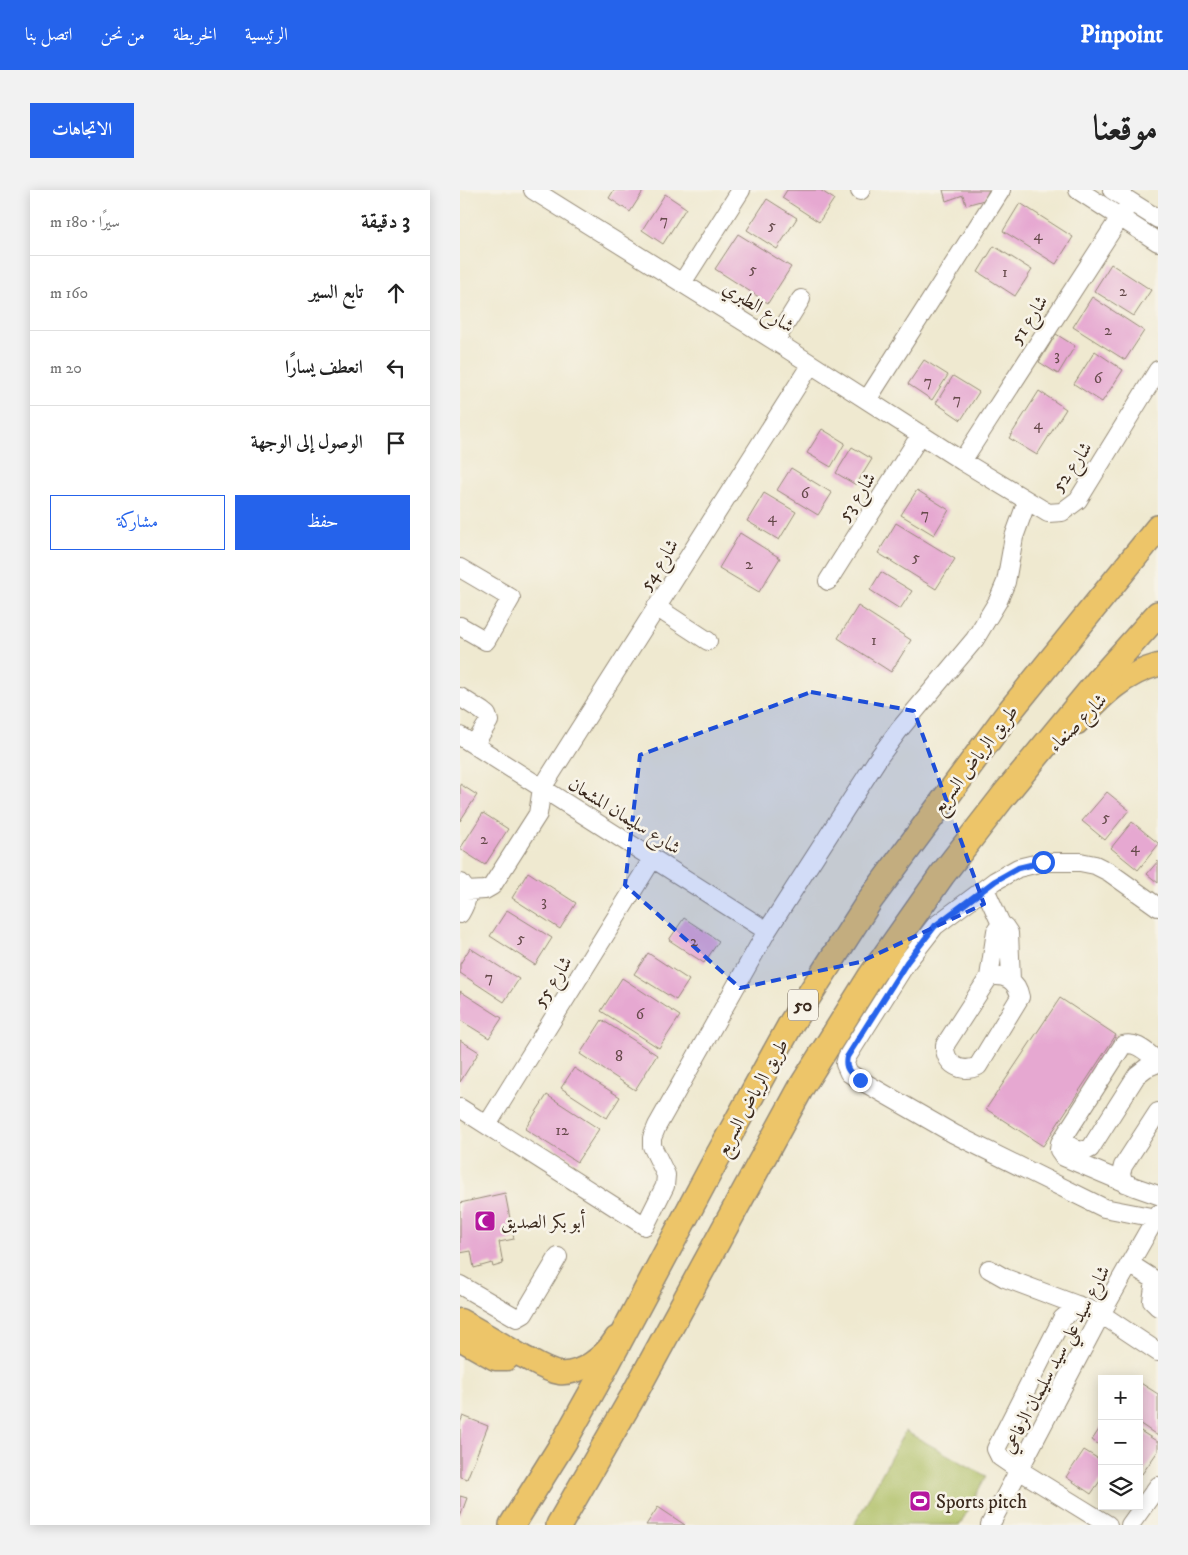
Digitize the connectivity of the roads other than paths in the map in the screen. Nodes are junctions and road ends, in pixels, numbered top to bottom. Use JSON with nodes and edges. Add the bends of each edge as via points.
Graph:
{"nodes":[{"id":1,"x":533,"y":190,"type":"edge"},
{"id":2,"x":741,"y":190,"type":"edge"},
{"id":3,"x":1001,"y":190,"type":"edge"},
{"id":4,"x":1078,"y":190,"type":"edge"},
{"id":5,"x":1112,"y":190,"type":"edge"},
{"id":6,"x":1130,"y":202,"type":"junction"},
{"id":7,"x":1120,"y":217,"type":"junction"},
{"id":8,"x":1158,"y":219,"type":"edge"},
{"id":9,"x":1157,"y":238,"type":"edge"},
{"id":10,"x":682,"y":283,"type":"junction"},
{"id":11,"x":801,"y":299,"type":"dead end"},
{"id":12,"x":775,"y":341,"type":"junction"},
{"id":13,"x":811,"y":364,"type":"junction"},
{"id":14,"x":1158,"y":370,"type":"edge"},
{"id":15,"x":867,"y":400,"type":"junction"},
{"id":16,"x":921,"y":434,"type":"junction"},
{"id":17,"x":962,"y":460,"type":"junction"},
{"id":18,"x":1027,"y":501,"type":"junction"},
{"id":19,"x":1158,"y":528,"type":"edge"},
{"id":20,"x":460,"y":568,"type":"edge"},
{"id":21,"x":828,"y":581,"type":"dead end"},
{"id":22,"x":656,"y":607,"type":"junction"},
{"id":23,"x":1158,"y":614,"type":"edge"},
{"id":24,"x":460,"y":626,"type":"edge"},
{"id":25,"x":708,"y":641,"type":"dead end"},
{"id":26,"x":1158,"y":665,"type":"edge"},
{"id":27,"x":460,"y":697,"type":"edge"},
{"id":28,"x":467,"y":740,"type":"edge"},
{"id":29,"x":542,"y":788,"type":"junction"},
{"id":30,"x":1005,"y":794,"type":"junction"},
{"id":31,"x":653,"y":858,"type":"junction"},
{"id":32,"x":463,"y":886,"type":"edge"},
{"id":33,"x":985,"y":889,"type":"junction"},
{"id":34,"x":1158,"y":907,"type":"edge"},
{"id":35,"x":460,"y":914,"type":"edge"},
{"id":36,"x":1001,"y":924,"type":"junction"},
{"id":37,"x":766,"y":931,"type":"junction"},
{"id":38,"x":989,"y":978,"type":"junction"},
{"id":39,"x":1012,"y":980,"type":"junction"},
{"id":40,"x":1158,"y":1062,"type":"edge"},
{"id":41,"x":460,"y":1108,"type":"edge"},
{"id":42,"x":1158,"y":1112,"type":"edge"},
{"id":43,"x":487,"y":1125,"type":"junction"},
{"id":44,"x":1062,"y":1141,"type":"junction"},
{"id":45,"x":1090,"y":1149,"type":"junction"},
{"id":46,"x":1123,"y":1176,"type":"junction"},
{"id":47,"x":1158,"y":1195,"type":"edge"},
{"id":48,"x":1157,"y":1216,"type":"edge"},
{"id":49,"x":558,"y":1256,"type":"dead end"},
{"id":50,"x":1130,"y":1264,"type":"junction"},
{"id":51,"x":989,"y":1269,"type":"dead end"},
{"id":52,"x":1156,"y":1281,"type":"edge"},
{"id":53,"x":649,"y":1284,"type":"junction"},
{"id":54,"x":460,"y":1285,"type":"edge"},
{"id":55,"x":1051,"y":1295,"type":"junction"},
{"id":56,"x":1078,"y":1305,"type":"junction"},
{"id":57,"x":1158,"y":1307,"type":"edge"},
{"id":58,"x":1101,"y":1314,"type":"junction"},
{"id":59,"x":1062,"y":1319,"type":"junction"},
{"id":60,"x":460,"y":1320,"type":"edge"},
{"id":61,"x":460,"y":1338,"type":"edge"},
{"id":62,"x":512,"y":1350,"type":"junction"},
{"id":63,"x":1158,"y":1352,"type":"edge"},
{"id":64,"x":1019,"y":1470,"type":"junction"},
{"id":65,"x":1156,"y":1496,"type":"edge"},
{"id":66,"x":512,"y":1525,"type":"edge"},
{"id":67,"x":559,"y":1525,"type":"edge"},
{"id":68,"x":990,"y":1525,"type":"edge"},
{"id":69,"x":1108,"y":1525,"type":"edge"},
{"id":70,"x":1130,"y":1525,"type":"edge"}],
"edges":[{"from":1,"to":10,"type":"street","name":"شارع الطبري"},
{"from":2,"to":10,"type":"street"},
{"from":3,"to":15,"type":"street"},
{"from":4,"to":7,"type":"street"},
{"from":5,"to":6,"type":"street"},
{"from":6,"to":7,"type":"street","name":"شارع 51"},
{"from":6,"to":8,"type":"street"},
{"from":7,"to":9,"type":"street"},
{"from":7,"to":17,"type":"street","name":"شارع 51"},
{"from":10,"to":12,"type":"street","name":"شارع الطبري"},
{"from":11,"to":12,"type":"street"},
{"from":12,"to":13,"type":"street","name":"شارع الطبري"},
{"from":13,"to":15,"type":"street","name":"شارع الطبري"},
{"from":13,"to":22,"type":"street","name":"شارع 54"},
{"from":14,"to":18,"type":"street","name":"شارع 52","via":[[1073,505],[1056,514]]},
{"from":15,"to":16,"type":"street","name":"شارع الطبري"},
{"from":16,"to":17,"type":"street","name":"شارع الطبري"},
{"from":16,"to":21,"type":"street","name":"شارع 53"},
{"from":17,"to":18,"type":"street","name":"شارع 52"},
{"from":18,"to":37,"type":"street","via":[[998,601],[975,638],[879,758]]},
{"from":19,"to":53,"type":"highway","name":"طريق الرياض السريع","number":"50","via":[[1010,711],[870,900],[792,1022]]},
{"from":20,"to":24,"type":"street","via":[[511,598],[486,641]]},
{"from":22,"to":25,"type":"street"},
{"from":22,"to":29,"type":"street","name":"شارع 54"},
{"from":23,"to":30,"type":"highway","name":"طريق الرياض السريع","number":"50"},
{"from":26,"to":30,"type":"main road","name":"شارع صنعاء","via":[[1127,677],[1107,692]]},
{"from":27,"to":28,"type":"street","via":[[487,716],[489,721]]},
{"from":28,"to":29,"type":"street","name":"شارع سليمان المشعان"},
{"from":29,"to":31,"type":"street","name":"شارع سليمان المشعان"},
{"from":29,"to":32,"type":"street","via":[[538,814],[492,886],[485,890]]},
{"from":30,"to":67,"type":"highway","name":"طريق الرياض السريع","number":"50","via":[[942,875],[876,969],[802,1086]]},
{"from":31,"to":37,"type":"street","name":"شارع سليمان المشعان"},
{"from":31,"to":43,"type":"street","name":"شارع 55"},
{"from":32,"to":35,"type":"street","via":[[466,903]]},
{"from":33,"to":34,"type":"street","via":[[1018,868],[1043,862],[1080,862],[1108,872]]},
{"from":33,"to":36,"type":"street"},
{"from":33,"to":48,"type":"street","via":[[935,926],[907,962],[847,1057],[845,1064],[849,1073],[954,1134],[1104,1208]]},
{"from":36,"to":38,"type":"street","via":[[996,931]]},
{"from":36,"to":39,"type":"street","via":[[1010,933]]},
{"from":37,"to":43,"type":"street","via":[[652,1138],[652,1146],[666,1175],[665,1186],[644,1226]]},
{"from":38,"to":39,"type":"street","via":[[1001,976]]},
{"from":38,"to":39,"type":"street","via":[[945,1045],[946,1056],[957,1068],[978,1066],[1020,996]]},
{"from":40,"to":44,"type":"street","via":[[1135,1044],[1123,1045]]},
{"from":40,"to":45,"type":"street","via":[[1137,1075]]},
{"from":41,"to":43,"type":"street"},
{"from":42,"to":46,"type":"street"},
{"from":44,"to":45,"type":"street","via":[[1078,1151]]},
{"from":44,"to":46,"type":"street","via":[[1059,1146],[1062,1156]]},
{"from":45,"to":46,"type":"street","via":[[1103,1163]]},
{"from":46,"to":47,"type":"street"},
{"from":48,"to":50,"type":"street","name":"شارع سيد علي سيد سليمان الرفاعي"},
{"from":49,"to":54,"type":"street","via":[[524,1314],[517,1318]]},
{"from":50,"to":52,"type":"street"},
{"from":50,"to":58,"type":"street","name":"شارع سيد علي سيد سليمان الرفاعي"},
{"from":51,"to":55,"type":"street"},
{"from":52,"to":57,"type":"street","via":[[1152,1301]]},
{"from":53,"to":62,"type":"main road","via":[[611,1346],[593,1362],[576,1371],[558,1373]]},
{"from":53,"to":66,"type":"highway","name":"طريق الرياض السريع","number":"50","via":[[570,1432]]},
{"from":55,"to":56,"type":"street"},
{"from":55,"to":59,"type":"street"},
{"from":56,"to":58,"type":"street"},
{"from":56,"to":59,"type":"street"},
{"from":58,"to":63,"type":"street"},
{"from":58,"to":64,"type":"street","name":"شارع سيد علي سيد سليمان الرفاعي"},
{"from":59,"to":64,"type":"street","via":[[996,1449],[1000,1457]]},
{"from":60,"to":62,"type":"main road"},
{"from":61,"to":62,"type":"main road","via":[[495,1358],[507,1359]]},
{"from":64,"to":68,"type":"street","name":"شارع سيد علي سيد سليمان الرفاعي"},
{"from":64,"to":69,"type":"street"},
{"from":65,"to":70,"type":"street"}]}
